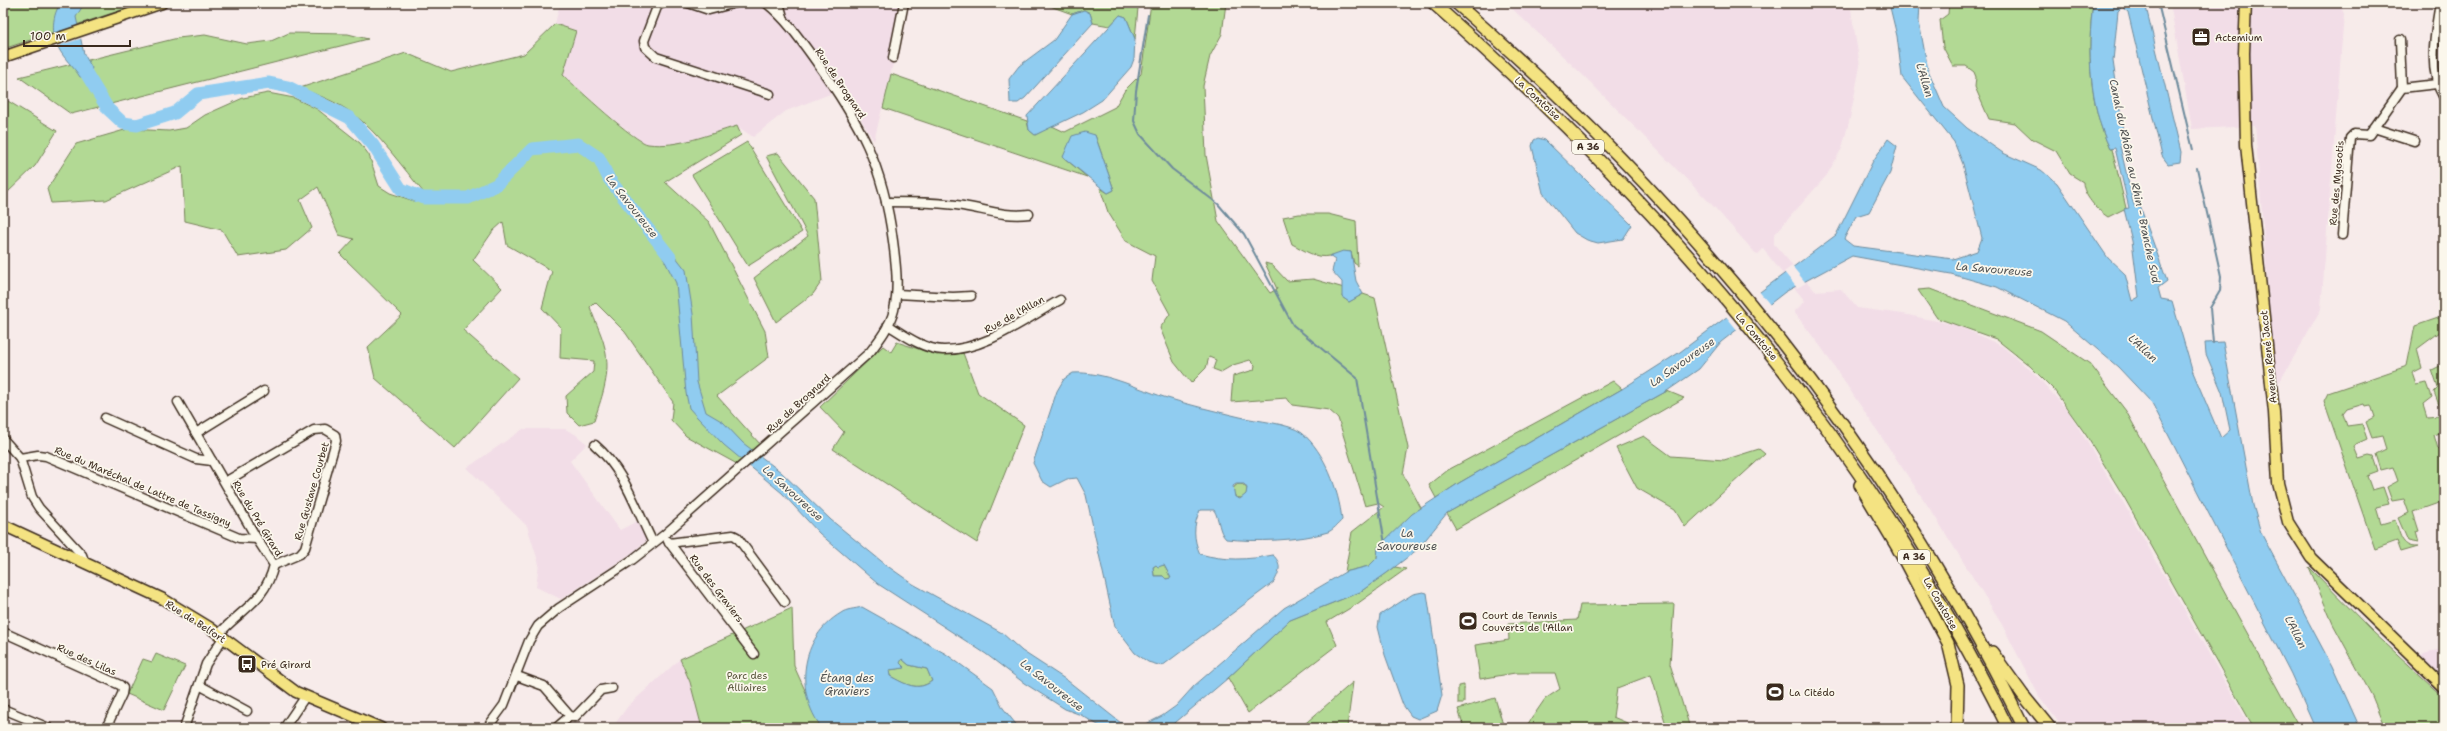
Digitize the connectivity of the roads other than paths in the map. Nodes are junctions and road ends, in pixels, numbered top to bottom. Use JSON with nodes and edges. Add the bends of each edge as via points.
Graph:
{"nodes":[{"id":1,"x":162,"y":3,"type":"edge"},
{"id":2,"x":661,"y":3,"type":"edge"},
{"id":3,"x":688,"y":3,"type":"edge"},
{"id":4,"x":736,"y":3,"type":"edge"},
{"id":5,"x":766,"y":3,"type":"edge"},
{"id":6,"x":779,"y":3,"type":"edge"},
{"id":7,"x":904,"y":3,"type":"edge"},
{"id":8,"x":1432,"y":3,"type":"edge"},
{"id":9,"x":1456,"y":3,"type":"edge"},
{"id":10,"x":2246,"y":3,"type":"edge"},
{"id":11,"x":2440,"y":3,"type":"edge"},
{"id":12,"x":727,"y":4,"type":"edge"},
{"id":13,"x":784,"y":17,"type":"junction"},
{"id":14,"x":2400,"y":40,"type":"dead end"},
{"id":15,"x":3,"y":57,"type":"edge"},
{"id":16,"x":893,"y":58,"type":"dead end"},
{"id":17,"x":2437,"y":84,"type":"junction"},
{"id":18,"x":2402,"y":88,"type":"junction"},
{"id":19,"x":770,"y":94,"type":"dead end"},
{"id":20,"x":2444,"y":98,"type":"edge"},
{"id":21,"x":2374,"y":128,"type":"junction"},
{"id":22,"x":2414,"y":140,"type":"dead end"},
{"id":23,"x":886,"y":202,"type":"junction"},
{"id":24,"x":1029,"y":214,"type":"dead end"},
{"id":25,"x":2342,"y":235,"type":"dead end"},
{"id":26,"x":897,"y":294,"type":"junction"},
{"id":27,"x":970,"y":296,"type":"dead end"},
{"id":28,"x":1060,"y":300,"type":"dead end"},
{"id":29,"x":888,"y":325,"type":"junction"},
{"id":30,"x":264,"y":391,"type":"dead end"},
{"id":31,"x":1804,"y":394,"type":"junction"},
{"id":32,"x":178,"y":402,"type":"dead end"},
{"id":33,"x":105,"y":418,"type":"dead end"},
{"id":34,"x":196,"y":433,"type":"junction"},
{"id":35,"x":3,"y":439,"type":"edge"},
{"id":36,"x":594,"y":445,"type":"dead end"},
{"id":37,"x":20,"y":458,"type":"junction"},
{"id":38,"x":212,"y":461,"type":"junction"},
{"id":39,"x":225,"y":482,"type":"junction"},
{"id":40,"x":3,"y":526,"type":"edge"},
{"id":41,"x":664,"y":535,"type":"junction"},
{"id":42,"x":257,"y":539,"type":"junction"},
{"id":43,"x":653,"y":543,"type":"junction"},
{"id":44,"x":670,"y":543,"type":"junction"},
{"id":45,"x":85,"y":563,"type":"junction"},
{"id":46,"x":274,"y":565,"type":"junction"},
{"id":47,"x":785,"y":602,"type":"dead end"},
{"id":48,"x":1958,"y":602,"type":"junction"},
{"id":49,"x":3,"y":632,"type":"edge"},
{"id":50,"x":220,"y":636,"type":"junction"},
{"id":51,"x":754,"y":654,"type":"dead end"},
{"id":52,"x":517,"y":676,"type":"junction"},
{"id":53,"x":199,"y":685,"type":"junction"},
{"id":54,"x":2444,"y":687,"type":"edge"},
{"id":55,"x":612,"y":688,"type":"dead end"},
{"id":56,"x":305,"y":697,"type":"junction"},
{"id":57,"x":3,"y":709,"type":"edge"},
{"id":58,"x":246,"y":711,"type":"dead end"},
{"id":59,"x":570,"y":716,"type":"junction"},
{"id":60,"x":48,"y":728,"type":"edge"},
{"id":61,"x":106,"y":728,"type":"edge"},
{"id":62,"x":184,"y":728,"type":"edge"},
{"id":63,"x":284,"y":728,"type":"edge"},
{"id":64,"x":381,"y":728,"type":"edge"},
{"id":65,"x":487,"y":728,"type":"edge"},
{"id":66,"x":556,"y":728,"type":"edge"},
{"id":67,"x":1957,"y":728,"type":"edge"},
{"id":68,"x":2008,"y":728,"type":"edge"},
{"id":69,"x":2024,"y":728,"type":"edge"},
{"id":70,"x":2050,"y":728,"type":"edge"}],
"edges":[{"from":1,"to":15,"type":"main road"},
{"from":2,"to":19,"type":"street","via":[[657,7],[644,41],[648,51],[656,57]]},
{"from":3,"to":12,"type":"street","via":[[709,10]]},
{"from":4,"to":12,"type":"street"},
{"from":5,"to":13,"type":"street","name":"Rue de Brognard"},
{"from":6,"to":13,"type":"street","name":"Rue de Brognard"},
{"from":7,"to":16,"type":"street"},
{"from":8,"to":31,"type":"highway","name":"La Comtoise","number":"A 36","via":[[1581,140],[1676,240]]},
{"from":9,"to":48,"type":"highway","name":"La Comtoise","number":"A 36","via":[[1600,137],[1684,225],[1743,292],[1860,447],[1906,516]]},
{"from":10,"to":54,"type":"main road","name":"Avenue René Jacot","via":[[2246,145],[2274,412],[2278,483],[2288,522],[2311,558]]},
{"from":11,"to":17,"type":"street","via":[[2434,50]]},
{"from":13,"to":23,"type":"street","name":"Rue de Brognard","via":[[854,116],[869,146]]},
{"from":14,"to":18,"type":"street"},
{"from":17,"to":18,"type":"street"},
{"from":17,"to":20,"type":"street"},
{"from":18,"to":21,"type":"street"},
{"from":21,"to":22,"type":"street"},
{"from":21,"to":25,"type":"street","name":"Rue des Myosotis","via":[[2366,136],[2354,134],[2350,138]]},
{"from":23,"to":24,"type":"street","via":[[924,201],[1011,216]]},
{"from":23,"to":26,"type":"street","name":"Rue de Brognard","via":[[894,245]]},
{"from":26,"to":27,"type":"street"},
{"from":26,"to":29,"type":"street","name":"Rue de Brognard"},
{"from":28,"to":29,"type":"street","name":"Rue de l'Allan","via":[[1000,334],[984,341],[950,349],[922,344]]},
{"from":29,"to":41,"type":"street","name":"Rue de Brognard","via":[[870,352]]},
{"from":30,"to":34,"type":"street"},
{"from":31,"to":67,"type":"highway","via":[[1898,547],[1942,631],[1957,672]]},
{"from":31,"to":68,"type":"highway","name":"La Comtoise","number":"A 36","via":[[1914,557],[1969,652]]},
{"from":32,"to":34,"type":"street","name":"Rue du Pré Girard"},
{"from":33,"to":38,"type":"street","via":[[196,459]]},
{"from":34,"to":38,"type":"street","name":"Rue du Pré Girard"},
{"from":35,"to":37,"type":"street"},
{"from":36,"to":43,"type":"street","via":[[608,458],[621,477]]},
{"from":37,"to":42,"type":"street","name":"Rue du Maréchal de Lattre de Tassigny","via":[[46,456],[238,538]]},
{"from":37,"to":45,"type":"street","via":[[32,497],[82,555]]},
{"from":38,"to":39,"type":"street","name":"Rue du Pré Girard"},
{"from":39,"to":42,"type":"street","name":"Rue du Pré Girard"},
{"from":39,"to":46,"type":"street","name":"Rue Gustave Courbet","via":[[314,430],[326,429],[335,435],[336,441],[305,548],[300,554]]},
{"from":40,"to":45,"type":"main road","name":"Rue de Belfort"},
{"from":41,"to":43,"type":"street","name":"Rue de Brognard"},
{"from":41,"to":44,"type":"street","name":"Rue des Graviers"},
{"from":42,"to":46,"type":"street","name":"Rue du Pré Girard"},
{"from":43,"to":52,"type":"street","name":"Rue de Brognard","via":[[559,608],[538,626],[529,641]]},
{"from":44,"to":47,"type":"street","via":[[733,535],[737,537]]},
{"from":44,"to":51,"type":"street","name":"Rue des Graviers"},
{"from":45,"to":50,"type":"main road","name":"Rue de Belfort","via":[[163,599]]},
{"from":46,"to":50,"type":"street","name":"Rue du Pré Girard","via":[[262,593],[249,608],[230,620]]},
{"from":48,"to":69,"type":"highway","name":"La Comtoise","number":"A 36"},
{"from":48,"to":70,"type":"highway","via":[[2022,695]]},
{"from":49,"to":61,"type":"street","name":"Rue des Lilas","via":[[120,685],[123,688],[122,694]]},
{"from":50,"to":53,"type":"street","name":"Rue du Pré Girard"},
{"from":50,"to":56,"type":"main road","name":"Rue de Belfort","via":[[261,668]]},
{"from":52,"to":59,"type":"street","via":[[544,686]]},
{"from":52,"to":65,"type":"street","name":"Rue de Brognard","via":[[504,706]]},
{"from":53,"to":58,"type":"street"},
{"from":53,"to":62,"type":"street","name":"Rue du Pré Girard"},
{"from":55,"to":59,"type":"street","via":[[601,690],[575,717]]},
{"from":56,"to":63,"type":"street"},
{"from":56,"to":64,"type":"main road","name":"Rue de Belfort"},
{"from":57,"to":60,"type":"street"},
{"from":59,"to":66,"type":"street"}]}
